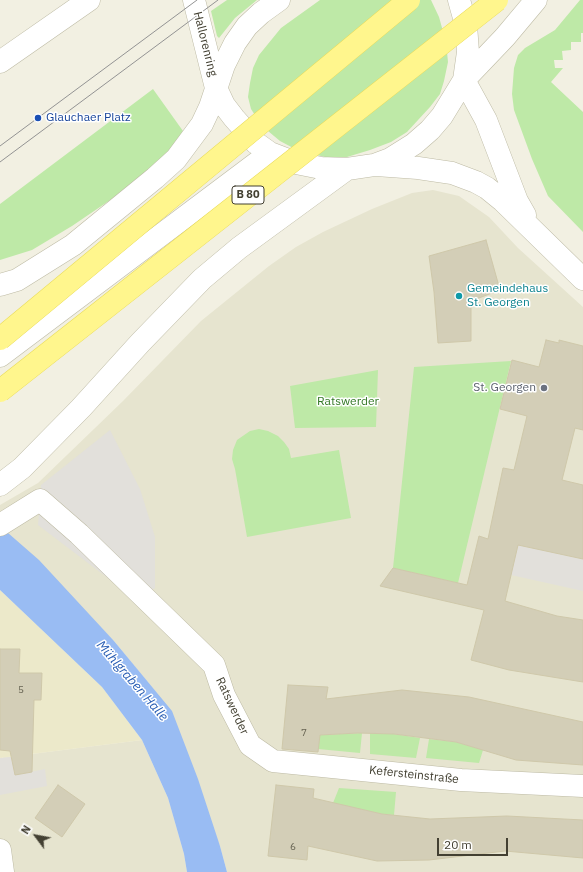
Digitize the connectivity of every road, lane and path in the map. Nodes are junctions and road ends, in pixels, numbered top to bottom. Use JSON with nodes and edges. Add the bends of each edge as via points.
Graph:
{"nodes":[{"id":1,"x":89,"y":0,"type":"edge"},
{"id":2,"x":194,"y":0,"type":"edge"},
{"id":3,"x":279,"y":0,"type":"edge"},
{"id":4,"x":408,"y":0,"type":"edge"},
{"id":5,"x":459,"y":0,"type":"edge"},
{"id":6,"x":497,"y":0,"type":"edge"},
{"id":7,"x":536,"y":0,"type":"edge"},
{"id":8,"x":0,"y":62,"type":"edge"},
{"id":9,"x":464,"y":80,"type":"junction"},
{"id":10,"x":216,"y":88,"type":"junction"},
{"id":11,"x":270,"y":153,"type":"junction"},
{"id":12,"x":374,"y":165,"type":"junction"},
{"id":13,"x":347,"y":169,"type":"junction"},
{"id":14,"x":534,"y":230,"type":"junction"},
{"id":15,"x":583,"y":278,"type":"edge"},
{"id":16,"x":0,"y":285,"type":"edge"},
{"id":17,"x":0,"y":339,"type":"edge"},
{"id":18,"x":0,"y":356,"type":"edge"},
{"id":19,"x":0,"y":391,"type":"edge"},
{"id":20,"x":0,"y":485,"type":"edge"},
{"id":21,"x":6,"y":521,"type":"edge"},
{"id":22,"x":250,"y":745,"type":"joint"},
{"id":23,"x":583,"y":786,"type":"edge"},
{"id":24,"x":0,"y":850,"type":"edge"},
{"id":25,"x":4,"y":872,"type":"edge"}],
"edges":[{"from":1,"to":8,"type":"street"},
{"from":2,"to":10,"type":"street","name":"Hallorenring"},
{"from":3,"to":10,"type":"street","via":[[261,13],[235,43]]},
{"from":4,"to":17,"type":"main road","bridge":true},
{"from":5,"to":9,"type":"street","via":[[466,25],[468,52]]},
{"from":6,"to":19,"type":"main road","number":"B 80","bridge":true},
{"from":7,"to":9,"type":"street"},
{"from":9,"to":12,"type":"street","via":[[442,116],[430,130],[390,159]]},
{"from":9,"to":14,"type":"street","via":[[486,120],[517,201]]},
{"from":10,"to":11,"type":"street","via":[[224,106],[256,143]]},
{"from":10,"to":16,"type":"street","via":[[202,124],[176,159],[73,245],[17,280]]},
{"from":11,"to":13,"type":"street","via":[[321,168]]},
{"from":11,"to":18,"type":"street"},
{"from":12,"to":13,"type":"street"},
{"from":12,"to":14,"type":"street","via":[[418,168],[462,176],[487,188]]},
{"from":13,"to":20,"type":"street","via":[[239,248],[202,279],[81,408],[22,468]]},
{"from":14,"to":15,"type":"street"},
{"from":21,"to":22,"type":"street","name":"Ratswerder","via":[[40,500],[79,534],[214,665],[224,695]]},
{"from":22,"to":23,"type":"street","name":"Kefersteinstraße","via":[[273,761],[461,780]]},
{"from":24,"to":25,"type":"street"}]}
